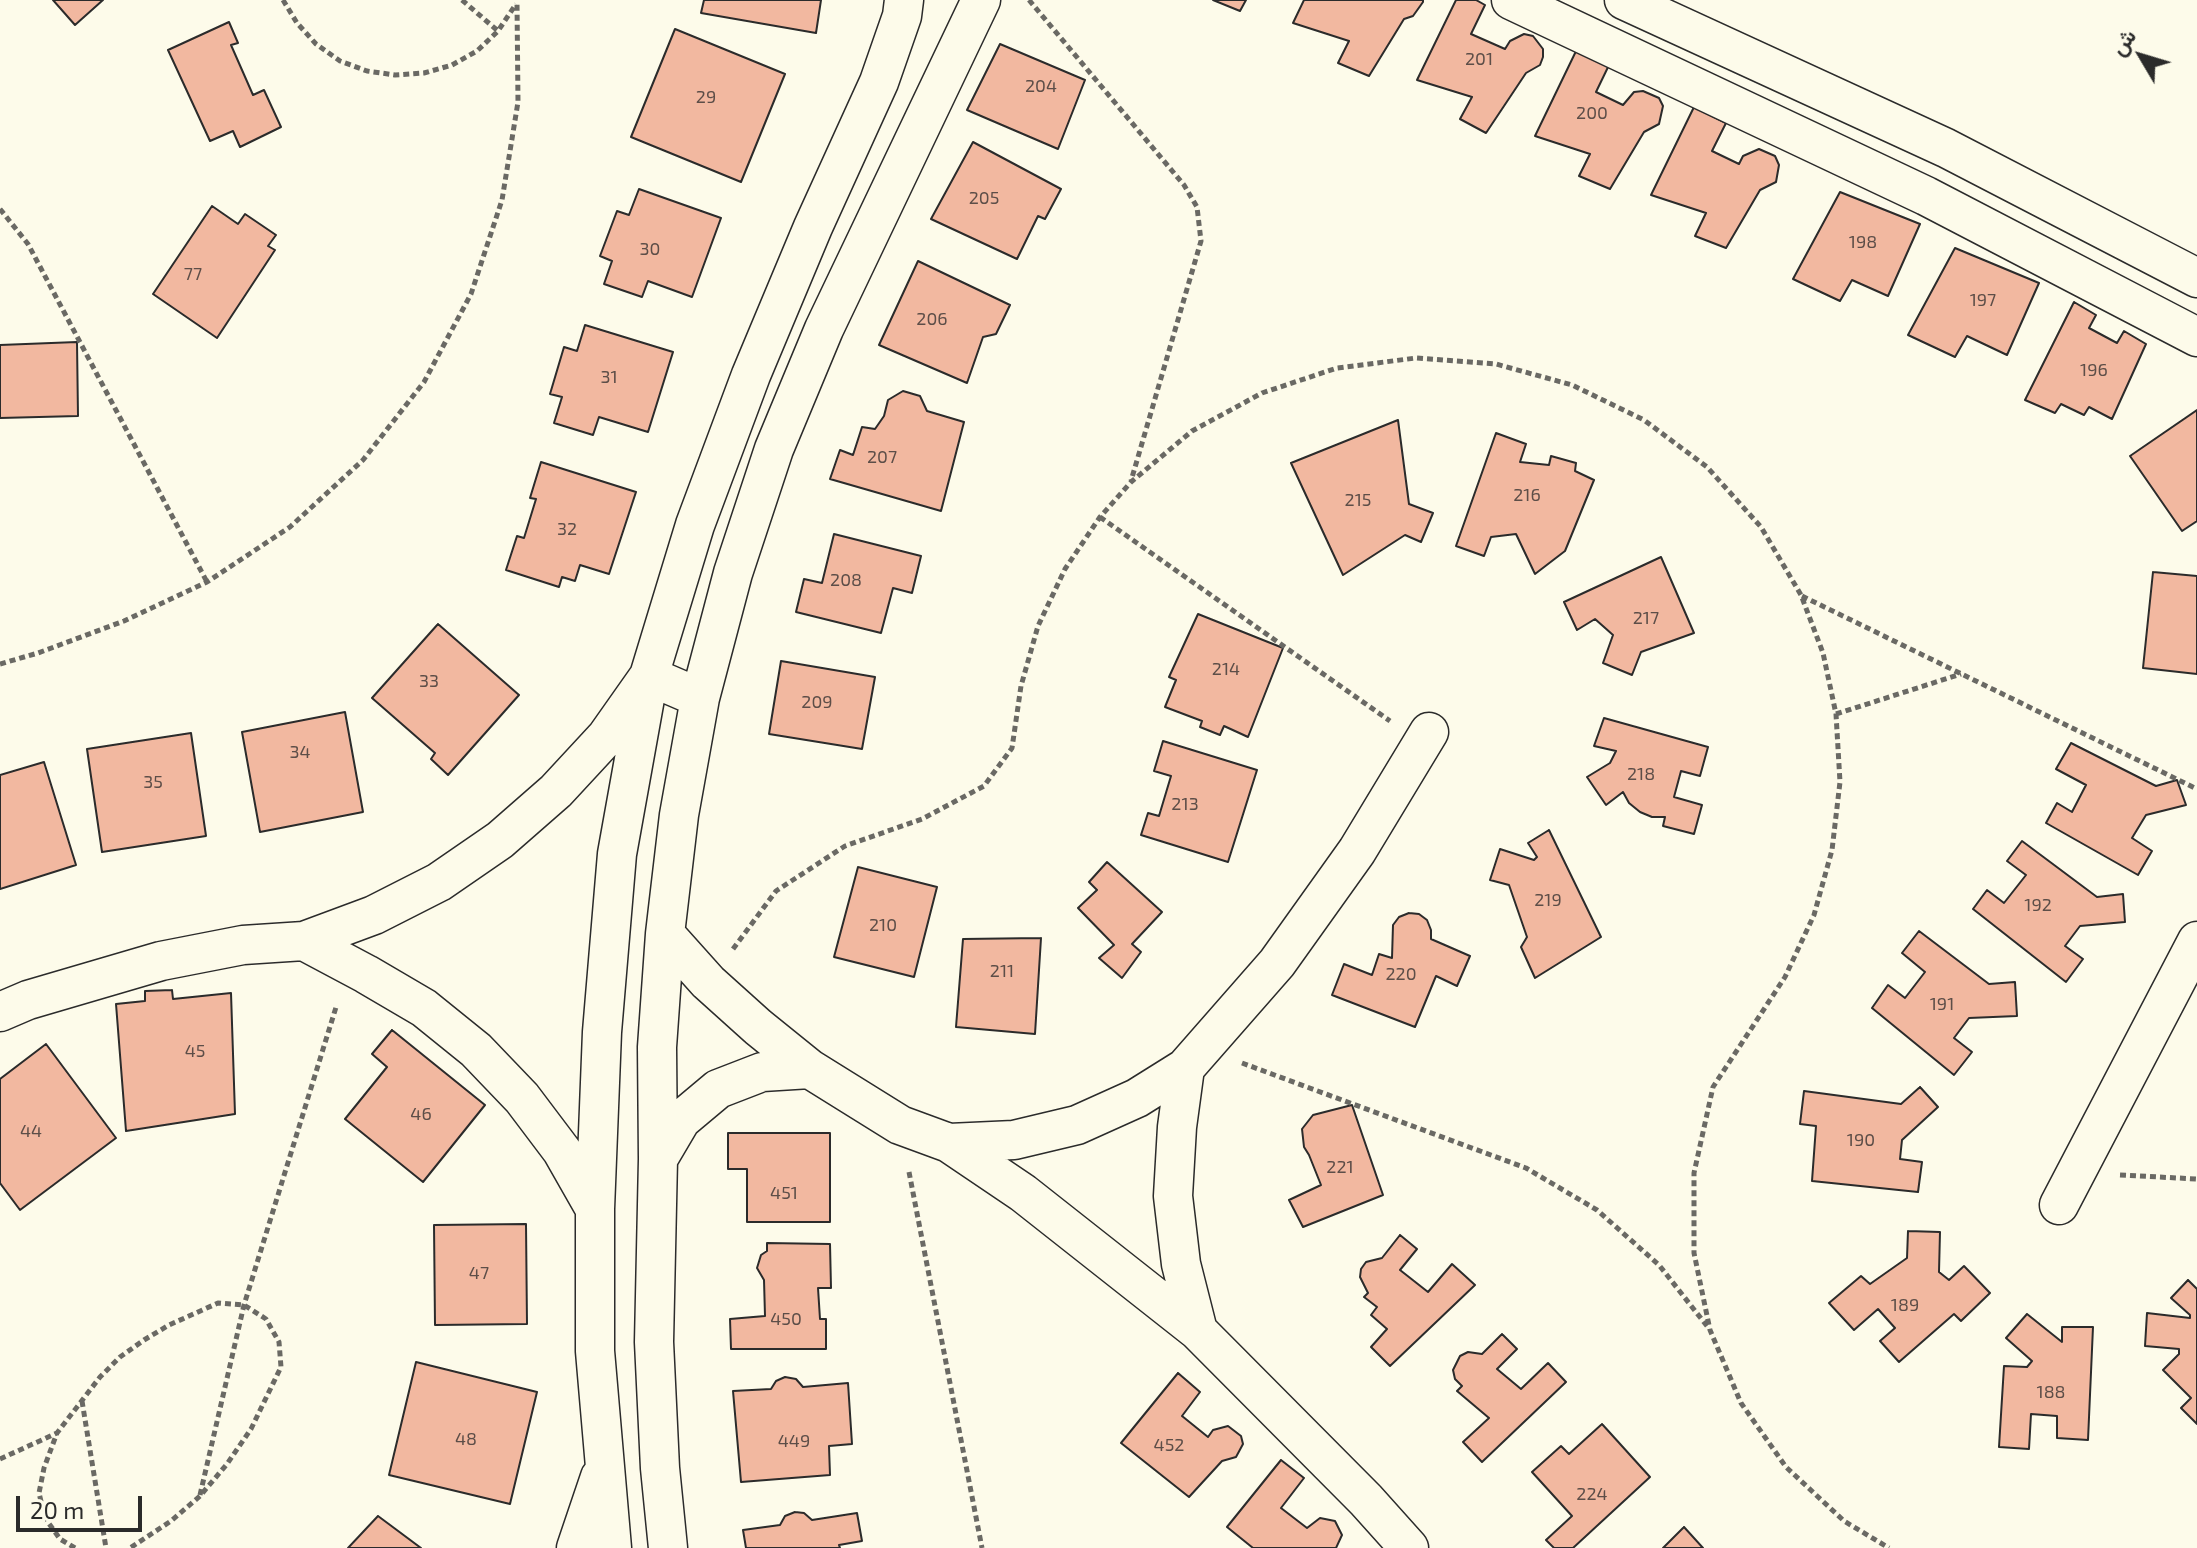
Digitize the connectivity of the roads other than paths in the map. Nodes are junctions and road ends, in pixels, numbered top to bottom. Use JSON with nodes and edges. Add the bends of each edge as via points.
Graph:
{"nodes":[{"id":1,"x":904,"y":0,"type":"edge"},
{"id":2,"x":981,"y":0,"type":"edge"},
{"id":3,"x":1511,"y":0,"type":"edge"},
{"id":4,"x":1644,"y":4,"type":"edge"},
{"id":5,"x":1946,"y":148,"type":"junction"},
{"id":6,"x":1926,"y":196,"type":"junction"},
{"id":7,"x":2197,"y":278,"type":"edge"},
{"id":8,"x":2197,"y":337,"type":"edge"},
{"id":9,"x":649,"y":676,"type":"junction"},
{"id":10,"x":700,"y":698,"type":"junction"},
{"id":11,"x":1425,"y":738,"type":"road end"},
{"id":12,"x":665,"y":934,"type":"junction"},
{"id":13,"x":304,"y":941,"type":"junction"},
{"id":14,"x":2197,"y":941,"type":"edge"},
{"id":15,"x":0,"y":1012,"type":"edge"},
{"id":16,"x":1194,"y":1058,"type":"junction"},
{"id":17,"x":810,"y":1069,"type":"junction"},
{"id":18,"x":949,"y":1143,"type":"junction"},
{"id":19,"x":658,"y":1159,"type":"junction"},
{"id":20,"x":2067,"y":1189,"type":"road end"},
{"id":21,"x":595,"y":1209,"type":"junction"},
{"id":22,"x":1198,"y":1331,"type":"junction"},
{"id":23,"x":654,"y":1342,"type":"junction"},
{"id":24,"x":595,"y":1351,"type":"junction"},
{"id":25,"x":603,"y":1466,"type":"junction"},
{"id":26,"x":576,"y":1548,"type":"edge"},
{"id":27,"x":612,"y":1548,"type":"edge"},
{"id":28,"x":668,"y":1548,"type":"edge"},
{"id":29,"x":1409,"y":1548,"type":"edge"}],
"edges":[{"from":1,"to":9,"type":"street","via":[[879,82],[751,375],[695,525]]},
{"from":2,"to":10,"type":"street","via":[[824,329],[774,449]]},
{"from":3,"to":6,"type":"street"},
{"from":4,"to":5,"type":"street"},
{"from":5,"to":6,"type":"street"},
{"from":5,"to":7,"type":"street"},
{"from":6,"to":8,"type":"street"},
{"from":9,"to":10,"type":"street"},
{"from":9,"to":13,"type":"street","via":[[606,737],[500,840],[439,882],[374,915]]},
{"from":9,"to":21,"type":"street","via":[[617,854]]},
{"from":10,"to":12,"type":"street"},
{"from":11,"to":16,"type":"street","via":[[1357,851],[1277,963]]},
{"from":12,"to":17,"type":"street","via":[[708,982]]},
{"from":12,"to":19,"type":"street","via":[[657,1047]]},
{"from":13,"to":15,"type":"street","via":[[243,945],[161,961]]},
{"from":13,"to":21,"type":"street","via":[[424,1008],[476,1050],[562,1151]]},
{"from":14,"to":20,"type":"street"},
{"from":16,"to":18,"type":"street","via":[[1137,1098],[1077,1125],[1014,1140]]},
{"from":16,"to":22,"type":"street","via":[[1177,1127],[1173,1196],[1181,1264]]},
{"from":17,"to":18,"type":"street","via":[[900,1125]]},
{"from":17,"to":19,"type":"street","via":[[762,1072],[718,1089],[681,1120]]},
{"from":18,"to":22,"type":"street","via":[[1023,1193]]},
{"from":19,"to":23,"type":"street"},
{"from":21,"to":24,"type":"street"},
{"from":22,"to":29,"type":"street"},
{"from":23,"to":24,"type":"street"},
{"from":23,"to":28,"type":"street"},
{"from":24,"to":25,"type":"street"},
{"from":25,"to":26,"type":"street"},
{"from":25,"to":27,"type":"street"}]}
